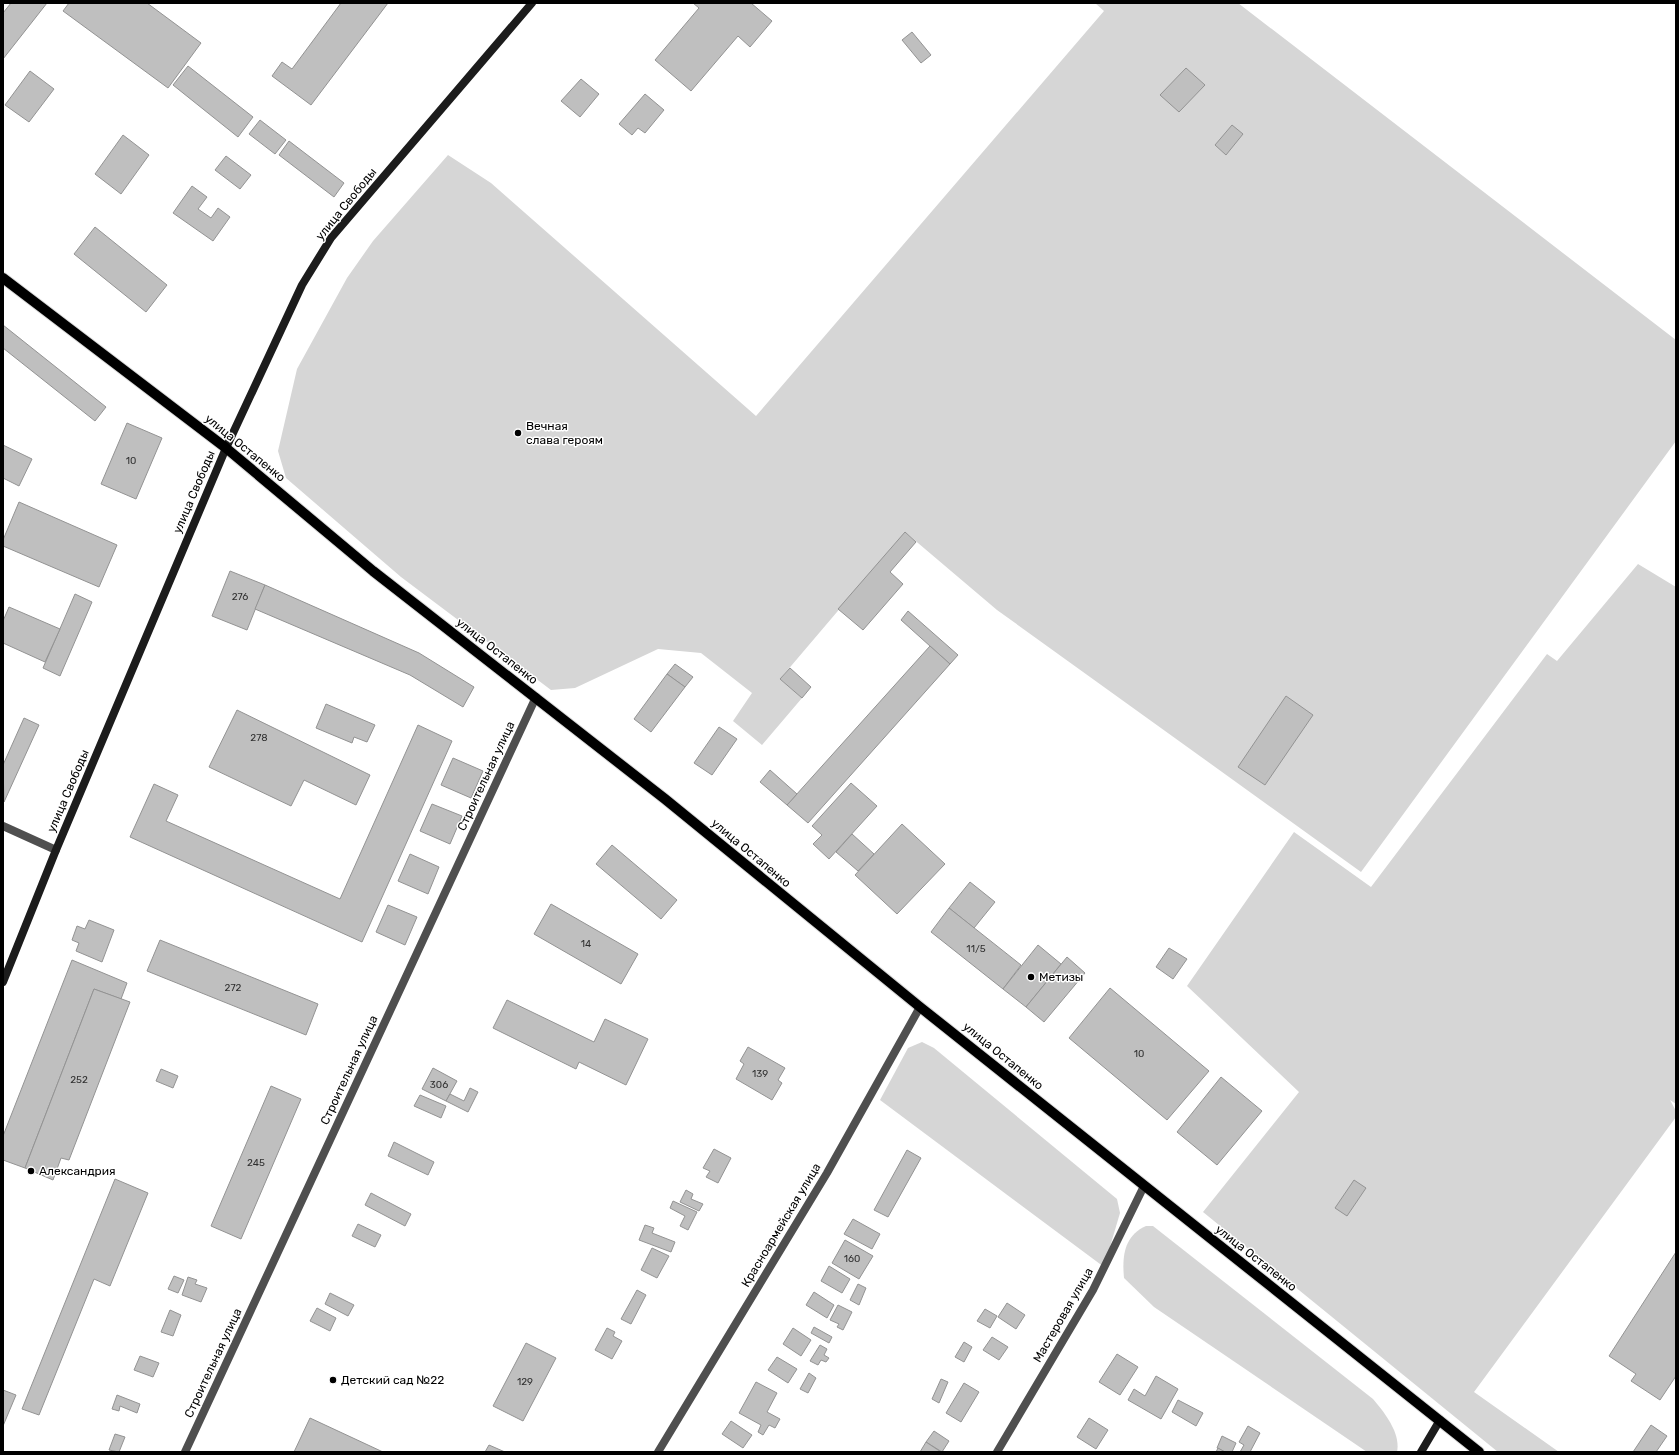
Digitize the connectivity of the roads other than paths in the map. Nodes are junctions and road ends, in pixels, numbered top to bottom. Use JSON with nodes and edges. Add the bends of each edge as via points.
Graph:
{"nodes":[{"id":1,"x":532,"y":3,"type":"edge"},
{"id":2,"x":3,"y":278,"type":"edge"},
{"id":3,"x":226,"y":448,"type":"junction"},
{"id":4,"x":536,"y":697,"type":"junction"},
{"id":5,"x":3,"y":826,"type":"edge"},
{"id":6,"x":56,"y":850,"type":"junction"},
{"id":7,"x":3,"y":982,"type":"edge"},
{"id":8,"x":920,"y":1007,"type":"junction"},
{"id":9,"x":1144,"y":1186,"type":"junction"},
{"id":10,"x":1440,"y":1420,"type":"junction"},
{"id":11,"x":185,"y":1452,"type":"edge"},
{"id":12,"x":658,"y":1452,"type":"edge"},
{"id":13,"x":997,"y":1452,"type":"edge"},
{"id":14,"x":1421,"y":1452,"type":"edge"},
{"id":15,"x":1479,"y":1452,"type":"edge"}],
"edges":[{"from":1,"to":3,"type":"street","name":"улица Свободы","via":[[331,238],[302,285]]},
{"from":2,"to":3,"type":"main road","name":"улица Остапенко"},
{"from":3,"to":4,"type":"main road","name":"улица Остапенко","via":[[373,571]]},
{"from":3,"to":6,"type":"street","name":"улица Свободы"},
{"from":4,"to":8,"type":"main road","name":"улица Остапенко"},
{"from":4,"to":11,"type":"street","name":"Строительная улица"},
{"from":5,"to":6,"type":"street"},
{"from":6,"to":7,"type":"street","name":"улица Свободы"},
{"from":8,"to":9,"type":"main road","name":"улица Остапенко"},
{"from":8,"to":12,"type":"street","name":"Красноармейская улица","via":[[827,1173]]},
{"from":9,"to":10,"type":"main road","name":"улица Остапенко"},
{"from":9,"to":13,"type":"street","name":"Мастеровая улица","via":[[1093,1290]]},
{"from":10,"to":14,"type":"street"},
{"from":10,"to":15,"type":"main road","name":"улица Остапенко"}]}
